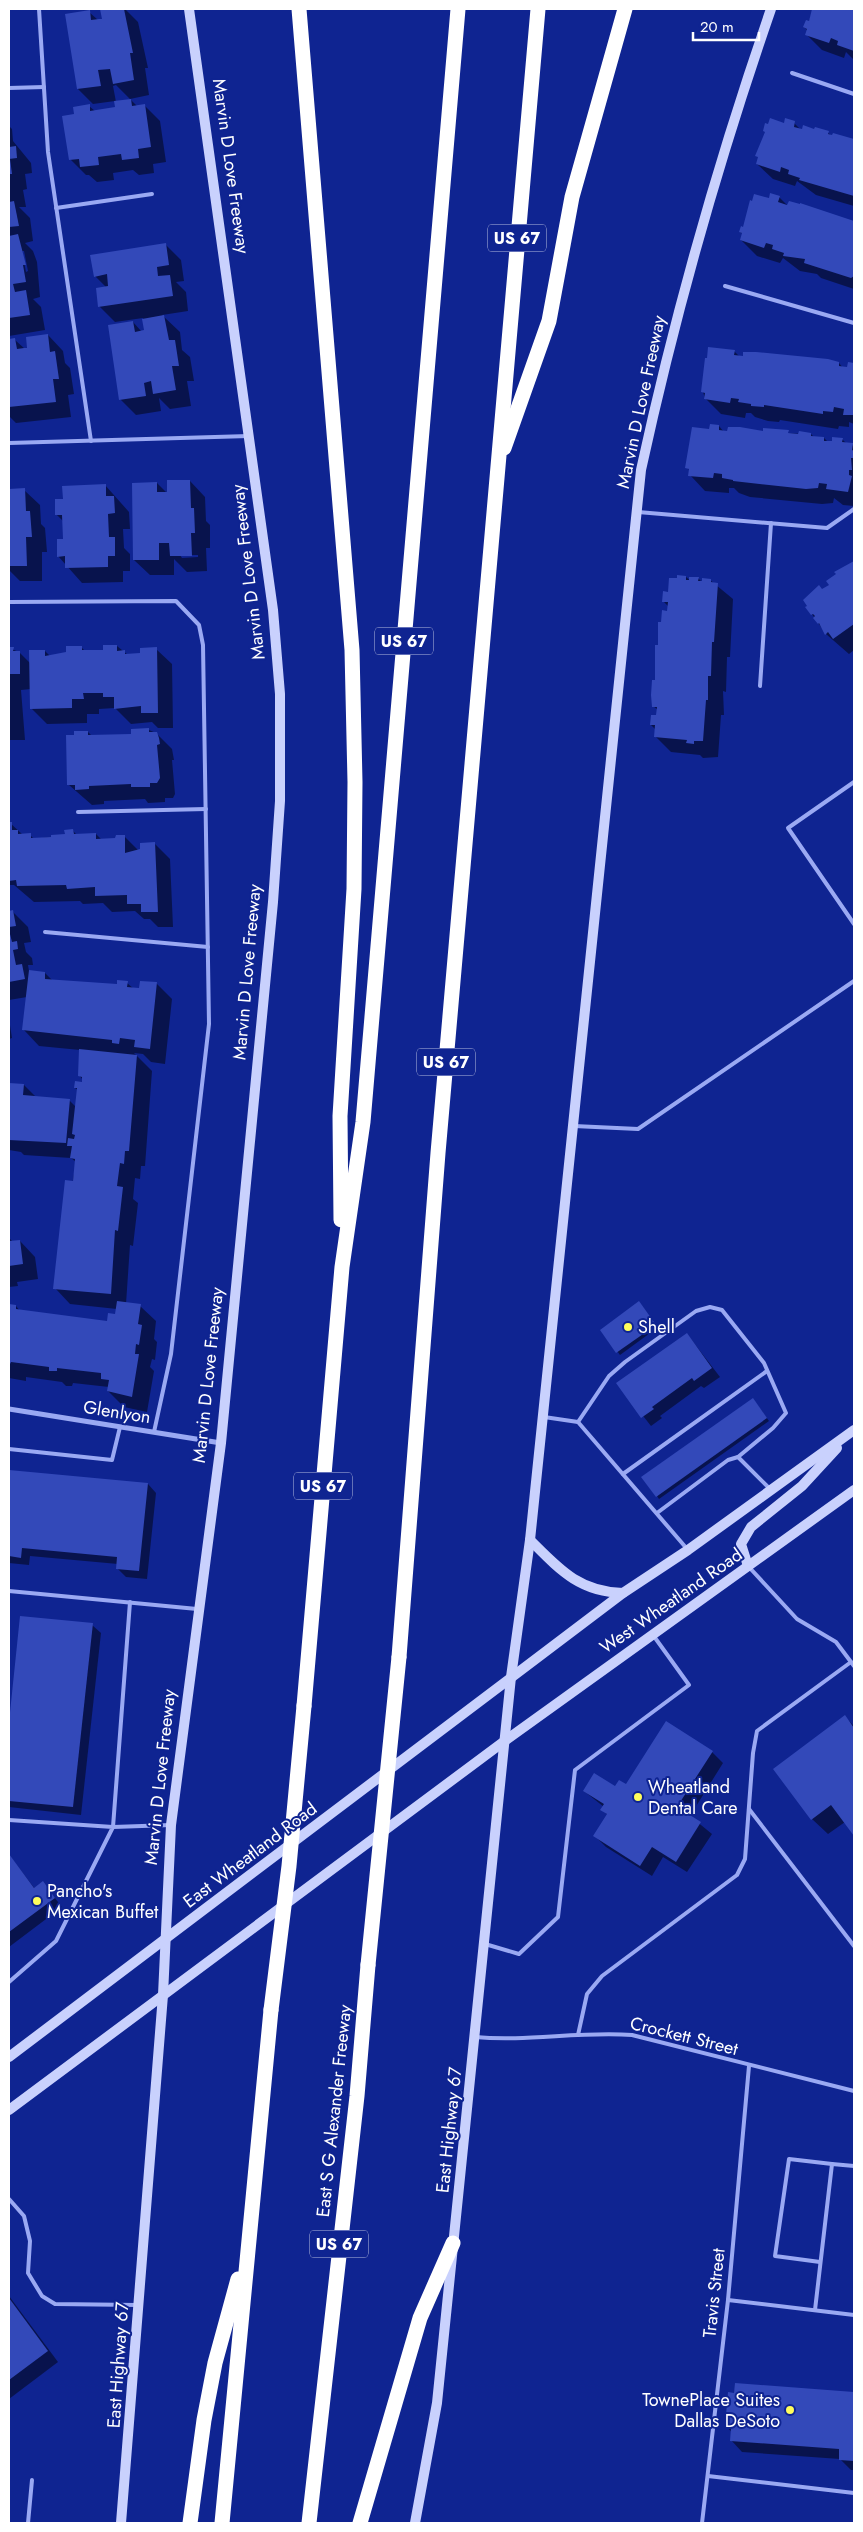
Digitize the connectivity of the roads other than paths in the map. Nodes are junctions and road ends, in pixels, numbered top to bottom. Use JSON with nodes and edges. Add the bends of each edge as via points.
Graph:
{"nodes":[{"id":1,"x":39,"y":9,"type":"edge"},
{"id":2,"x":189,"y":9,"type":"edge"},
{"id":3,"x":300,"y":9,"type":"edge"},
{"id":4,"x":538,"y":9,"type":"edge"},
{"id":5,"x":625,"y":9,"type":"edge"},
{"id":6,"x":771,"y":9,"type":"edge"},
{"id":7,"x":458,"y":11,"type":"edge"},
{"id":8,"x":792,"y":73,"type":"dead end"},
{"id":9,"x":44,"y":87,"type":"junction"},
{"id":10,"x":9,"y":88,"type":"edge"},
{"id":11,"x":854,"y":94,"type":"edge"},
{"id":12,"x":152,"y":194,"type":"dead end"},
{"id":13,"x":56,"y":208,"type":"junction"},
{"id":14,"x":725,"y":286,"type":"dead end"},
{"id":15,"x":854,"y":323,"type":"edge"},
{"id":16,"x":250,"y":436,"type":"junction"},
{"id":17,"x":91,"y":441,"type":"junction"},
{"id":18,"x":9,"y":443,"type":"edge"},
{"id":19,"x":497,"y":467,"type":"junction"},
{"id":20,"x":854,"y":509,"type":"edge"},
{"id":21,"x":637,"y":512,"type":"junction"},
{"id":22,"x":771,"y":523,"type":"junction"},
{"id":23,"x":9,"y":602,"type":"edge"},
{"id":24,"x":760,"y":686,"type":"dead end"},
{"id":25,"x":854,"y":782,"type":"edge"},
{"id":26,"x":206,"y":809,"type":"junction"},
{"id":27,"x":78,"y":812,"type":"dead end"},
{"id":28,"x":854,"y":924,"type":"edge"},
{"id":29,"x":45,"y":932,"type":"dead end"},
{"id":30,"x":208,"y":947,"type":"junction"},
{"id":31,"x":854,"y":981,"type":"edge"},
{"id":32,"x":572,"y":1126,"type":"junction"},
{"id":33,"x":342,"y":1267,"type":"junction"},
{"id":34,"x":767,"y":1371,"type":"junction"},
{"id":35,"x":9,"y":1409,"type":"edge"},
{"id":36,"x":542,"y":1417,"type":"junction"},
{"id":37,"x":578,"y":1422,"type":"junction"},
{"id":38,"x":120,"y":1427,"type":"junction"},
{"id":39,"x":853,"y":1430,"type":"edge"},
{"id":40,"x":154,"y":1432,"type":"junction"},
{"id":41,"x":221,"y":1443,"type":"junction"},
{"id":42,"x":9,"y":1449,"type":"edge"},
{"id":43,"x":738,"y":1457,"type":"junction"},
{"id":44,"x":623,"y":1474,"type":"junction"},
{"id":45,"x":771,"y":1490,"type":"junction"},
{"id":46,"x":854,"y":1490,"type":"edge"},
{"id":47,"x":656,"y":1513,"type":"junction"},
{"id":48,"x":530,"y":1540,"type":"junction"},
{"id":49,"x":688,"y":1550,"type":"junction"},
{"id":50,"x":748,"y":1566,"type":"junction"},
{"id":51,"x":9,"y":1591,"type":"edge"},
{"id":52,"x":623,"y":1593,"type":"junction"},
{"id":53,"x":130,"y":1602,"type":"junction"},
{"id":54,"x":199,"y":1609,"type":"junction"},
{"id":55,"x":652,"y":1634,"type":"junction"},
{"id":56,"x":851,"y":1662,"type":"junction"},
{"id":57,"x":854,"y":1666,"type":"edge"},
{"id":58,"x":511,"y":1677,"type":"junction"},
{"id":59,"x":506,"y":1740,"type":"junction"},
{"id":60,"x":749,"y":1809,"type":"junction"},
{"id":61,"x":9,"y":1820,"type":"edge"},
{"id":62,"x":171,"y":1826,"type":"junction"},
{"id":63,"x":113,"y":1827,"type":"junction"},
{"id":64,"x":165,"y":1940,"type":"junction"},
{"id":65,"x":483,"y":1944,"type":"junction"},
{"id":66,"x":854,"y":1946,"type":"edge"},
{"id":67,"x":9,"y":1982,"type":"edge"},
{"id":68,"x":163,"y":1995,"type":"junction"},
{"id":69,"x":578,"y":2035,"type":"junction"},
{"id":70,"x":475,"y":2037,"type":"junction"},
{"id":71,"x":9,"y":2057,"type":"edge"},
{"id":72,"x":749,"y":2066,"type":"junction"},
{"id":73,"x":854,"y":2091,"type":"edge"},
{"id":74,"x":9,"y":2110,"type":"edge"},
{"id":75,"x":832,"y":2164,"type":"junction"},
{"id":76,"x":854,"y":2166,"type":"edge"},
{"id":77,"x":9,"y":2199,"type":"edge"},
{"id":78,"x":250,"y":2236,"type":"junction"},
{"id":79,"x":453,"y":2243,"type":"junction"},
{"id":80,"x":820,"y":2262,"type":"junction"},
{"id":81,"x":728,"y":2300,"type":"junction"},
{"id":82,"x":139,"y":2305,"type":"junction"},
{"id":83,"x":816,"y":2310,"type":"junction"},
{"id":84,"x":854,"y":2315,"type":"edge"},
{"id":85,"x":708,"y":2476,"type":"junction"},
{"id":86,"x":32,"y":2480,"type":"dead end"},
{"id":87,"x":854,"y":2493,"type":"edge"},
{"id":88,"x":28,"y":2523,"type":"edge"},
{"id":89,"x":121,"y":2523,"type":"edge"},
{"id":90,"x":190,"y":2523,"type":"edge"},
{"id":91,"x":222,"y":2523,"type":"edge"},
{"id":92,"x":309,"y":2523,"type":"edge"},
{"id":93,"x":360,"y":2523,"type":"edge"},
{"id":94,"x":414,"y":2523,"type":"edge"},
{"id":95,"x":702,"y":2523,"type":"edge"}],
"edges":[{"from":1,"to":9,"type":"lane"},
{"from":2,"to":16,"type":"main road","name":"Marvin D Love Freeway"},
{"from":3,"to":33,"type":"highway","via":[[352,659],[356,782],[354,889],[340,1116]]},
{"from":4,"to":19,"type":"highway","number":"US 67"},
{"from":5,"to":19,"type":"highway","via":[[572,197],[549,321]]},
{"from":6,"to":21,"type":"main road","name":"Marvin D Love Freeway","via":[[737,107],[661,379],[641,470]]},
{"from":7,"to":33,"type":"highway","number":"US 67","via":[[363,1122]]},
{"from":8,"to":11,"type":"lane"},
{"from":9,"to":10,"type":"lane"},
{"from":9,"to":13,"type":"lane"},
{"from":12,"to":13,"type":"lane"},
{"from":13,"to":17,"type":"lane"},
{"from":14,"to":15,"type":"lane"},
{"from":16,"to":17,"type":"lane"},
{"from":16,"to":41,"type":"main road","name":"Marvin D Love Freeway","via":[[280,685],[280,801]]},
{"from":17,"to":18,"type":"lane"},
{"from":19,"to":92,"type":"highway","name":"East S G Alexander Freeway","number":"US 67","bridge":true,"via":[[386,1792],[357,2096]]},
{"from":20,"to":22,"type":"lane","via":[[827,528]]},
{"from":21,"to":22,"type":"lane"},
{"from":21,"to":32,"type":"main road","name":"Marvin D Love Freeway"},
{"from":22,"to":24,"type":"lane"},
{"from":23,"to":26,"type":"lane","via":[[176,601],[200,626]]},
{"from":25,"to":28,"type":"lane","via":[[788,828]]},
{"from":26,"to":27,"type":"lane"},
{"from":26,"to":30,"type":"lane"},
{"from":29,"to":30,"type":"lane"},
{"from":30,"to":40,"type":"lane","via":[[210,1024],[170,1354]]},
{"from":31,"to":32,"type":"lane","via":[[638,1129]]},
{"from":32,"to":36,"type":"main road","name":"Marvin D Love Freeway"},
{"from":33,"to":78,"type":"highway","number":"US 67","bridge":true,"via":[[304,1706]]},
{"from":34,"to":37,"type":"lane","via":[[722,1310],[710,1307],[696,1311],[625,1362],[609,1376]]},
{"from":34,"to":43,"type":"lane","via":[[786,1413]]},
{"from":34,"to":44,"type":"lane"},
{"from":35,"to":38,"type":"street","name":"Glenlyon"},
{"from":36,"to":37,"type":"lane"},
{"from":36,"to":48,"type":"main road","name":"Marvin D Love Freeway"},
{"from":37,"to":44,"type":"lane"},
{"from":38,"to":40,"type":"street","name":"Glenlyon"},
{"from":38,"to":42,"type":"lane","via":[[112,1460]]},
{"from":39,"to":45,"type":"main road","name":"West Wheatland Road"},
{"from":39,"to":50,"type":"main road","via":[[802,1486],[751,1527],[742,1544]]},
{"from":40,"to":41,"type":"street","name":"Glenlyon"},
{"from":41,"to":54,"type":"main road","name":"Marvin D Love Freeway"},
{"from":43,"to":45,"type":"lane"},
{"from":43,"to":47,"type":"lane","via":[[728,1460]]},
{"from":44,"to":47,"type":"lane"},
{"from":45,"to":49,"type":"main road","name":"West Wheatland Road"},
{"from":46,"to":50,"type":"main road","name":"West Wheatland Road"},
{"from":47,"to":49,"type":"lane"},
{"from":48,"to":52,"type":"main road","via":[[563,1572],[586,1586],[602,1593]]},
{"from":48,"to":58,"type":"main road","name":"Marvin D Love Freeway"},
{"from":49,"to":52,"type":"main road","name":"West Wheatland Road"},
{"from":50,"to":55,"type":"main road","name":"West Wheatland Road"},
{"from":50,"to":56,"type":"lane","via":[[798,1619],[836,1642]]},
{"from":51,"to":53,"type":"lane"},
{"from":52,"to":58,"type":"main road","name":"West Wheatland Road"},
{"from":53,"to":54,"type":"lane"},
{"from":53,"to":63,"type":"lane"},
{"from":54,"to":62,"type":"main road","name":"Marvin D Love Freeway"},
{"from":55,"to":59,"type":"main road","name":"West Wheatland Road"},
{"from":55,"to":65,"type":"lane","via":[[689,1686],[575,1770],[558,1917],[519,1954]]},
{"from":56,"to":57,"type":"lane"},
{"from":56,"to":60,"type":"lane","via":[[757,1731]]},
{"from":58,"to":59,"type":"main road","name":"Marvin D Love Freeway"},
{"from":58,"to":64,"type":"main road","name":"East Wheatland Road"},
{"from":59,"to":65,"type":"main road","name":"East Highway 67"},
{"from":59,"to":68,"type":"main road"},
{"from":60,"to":66,"type":"lane"},
{"from":60,"to":69,"type":"lane","via":[[746,1859],[737,1876],[602,1976],[587,1994]]},
{"from":61,"to":63,"type":"lane"},
{"from":62,"to":63,"type":"lane"},
{"from":62,"to":64,"type":"main road","name":"Marvin D Love Freeway"},
{"from":63,"to":67,"type":"lane","via":[[56,1941]]},
{"from":64,"to":68,"type":"main road","name":"East Highway 67"},
{"from":64,"to":71,"type":"main road","name":"East Wheatland Road"},
{"from":65,"to":70,"type":"main road","name":"East Highway 67"},
{"from":68,"to":74,"type":"main road"},
{"from":68,"to":82,"type":"main road","name":"East Highway 67"},
{"from":69,"to":70,"type":"lane","name":"Crockett Street","via":[[501,2040]]},
{"from":69,"to":72,"type":"lane","name":"Crockett Street","via":[[632,2035]]},
{"from":70,"to":79,"type":"main road","name":"East Highway 67"},
{"from":72,"to":73,"type":"lane","name":"Crockett Street"},
{"from":72,"to":81,"type":"lane","name":"Travis Street"},
{"from":75,"to":76,"type":"lane"},
{"from":75,"to":80,"type":"lane"},
{"from":75,"to":80,"type":"lane","via":[[789,2159],[775,2256]]},
{"from":77,"to":82,"type":"lane","via":[[24,2216],[30,2240],[28,2273],[42,2296],[55,2304]]},
{"from":78,"to":90,"type":"highway","via":[[215,2363]]},
{"from":78,"to":91,"type":"highway","number":"US 67"},
{"from":79,"to":93,"type":"highway","via":[[420,2318]]},
{"from":79,"to":94,"type":"main road","name":"East Highway 67","via":[[437,2403]]},
{"from":80,"to":83,"type":"lane"},
{"from":81,"to":83,"type":"lane"},
{"from":81,"to":85,"type":"lane","name":"Travis Street"},
{"from":82,"to":89,"type":"main road","name":"East Highway 67"},
{"from":83,"to":84,"type":"lane"},
{"from":85,"to":87,"type":"lane"},
{"from":85,"to":95,"type":"lane","name":"Travis Street"},
{"from":86,"to":88,"type":"lane"}]}
